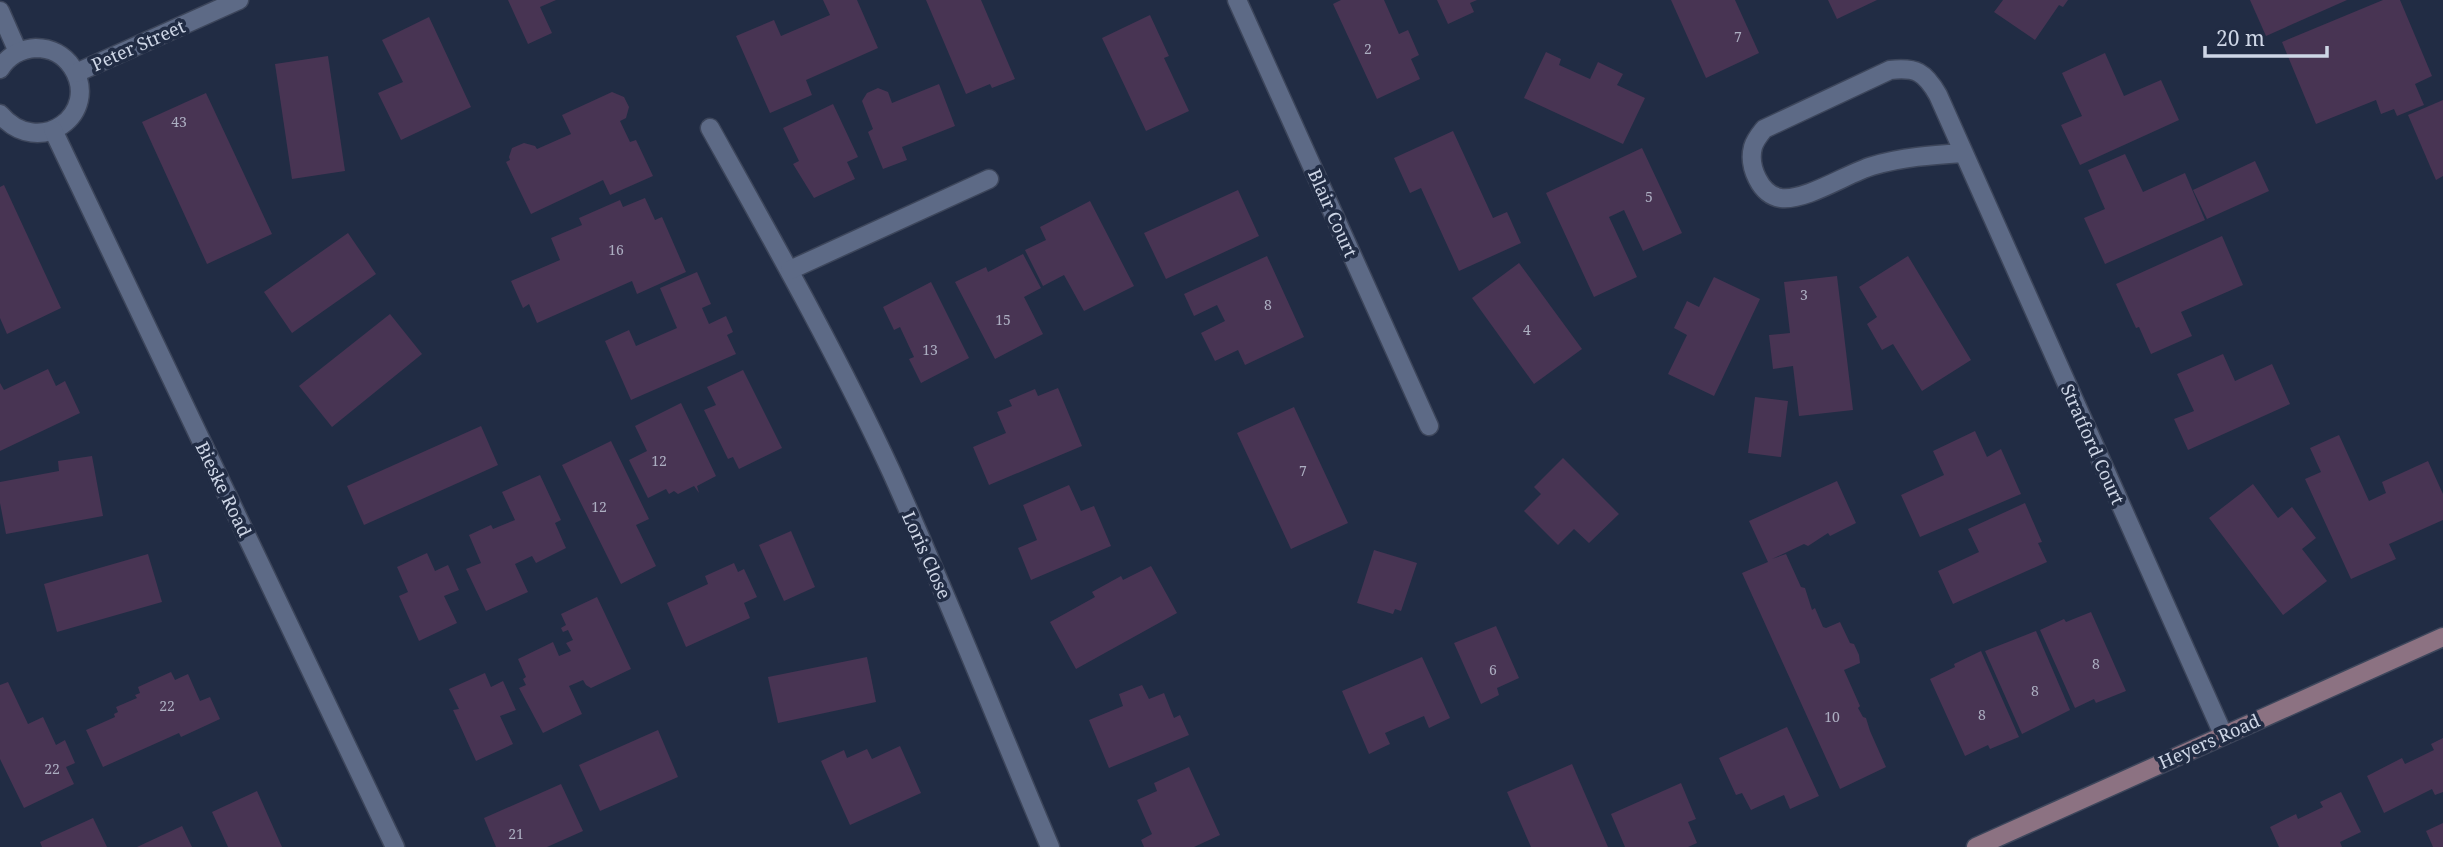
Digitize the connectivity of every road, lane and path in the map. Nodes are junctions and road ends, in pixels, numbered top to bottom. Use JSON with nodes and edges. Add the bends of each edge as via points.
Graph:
{"nodes":[{"id":1,"x":239,"y":0,"type":"edge"},
{"id":2,"x":1237,"y":0,"type":"edge"},
{"id":3,"x":0,"y":11,"type":"edge"},
{"id":4,"x":18,"y":52,"type":"junction"},
{"id":5,"x":0,"y":69,"type":"edge"},
{"id":6,"x":76,"y":73,"type":"junction"},
{"id":7,"x":0,"y":114,"type":"edge"},
{"id":8,"x":710,"y":128,"type":"dead end"},
{"id":9,"x":53,"y":130,"type":"junction"},
{"id":10,"x":1963,"y":153,"type":"junction"},
{"id":11,"x":989,"y":179,"type":"dead end"},
{"id":12,"x":790,"y":270,"type":"junction"},
{"id":13,"x":1429,"y":426,"type":"dead end"},
{"id":14,"x":2443,"y":637,"type":"edge"},
{"id":15,"x":2223,"y":734,"type":"junction"},
{"id":16,"x":1980,"y":846,"type":"edge"},
{"id":17,"x":395,"y":847,"type":"edge"},
{"id":18,"x":1050,"y":847,"type":"edge"}],
"edges":[{"from":1,"to":6,"type":"street","name":"Peter Street"},
{"from":2,"to":13,"type":"street","name":"Blair Court"},
{"from":3,"to":4,"type":"street"},
{"from":4,"to":5,"type":"street"},
{"from":4,"to":6,"type":"street","via":[[43,48],[57,52]]},
{"from":6,"to":9,"type":"street","via":[[79,102],[73,115]]},
{"from":7,"to":9,"type":"street","via":[[22,132]]},
{"from":8,"to":12,"type":"street","name":"Loris Close"},
{"from":9,"to":17,"type":"street","name":"Bieske Road"},
{"from":10,"to":10,"type":"street","name":"Stratford Court","via":[[1870,166],[1805,194],[1780,198],[1763,188],[1751,159],[1753,144],[1764,129],[1890,70],[1910,68],[1929,79]]},
{"from":10,"to":15,"type":"street","name":"Stratford Court"},
{"from":11,"to":12,"type":"street"},
{"from":12,"to":18,"type":"street","name":"Loris Close","via":[[890,469]]},
{"from":14,"to":15,"type":"street","name":"Heyers Road"},
{"from":15,"to":16,"type":"street","name":"Heyers Road"}]}
